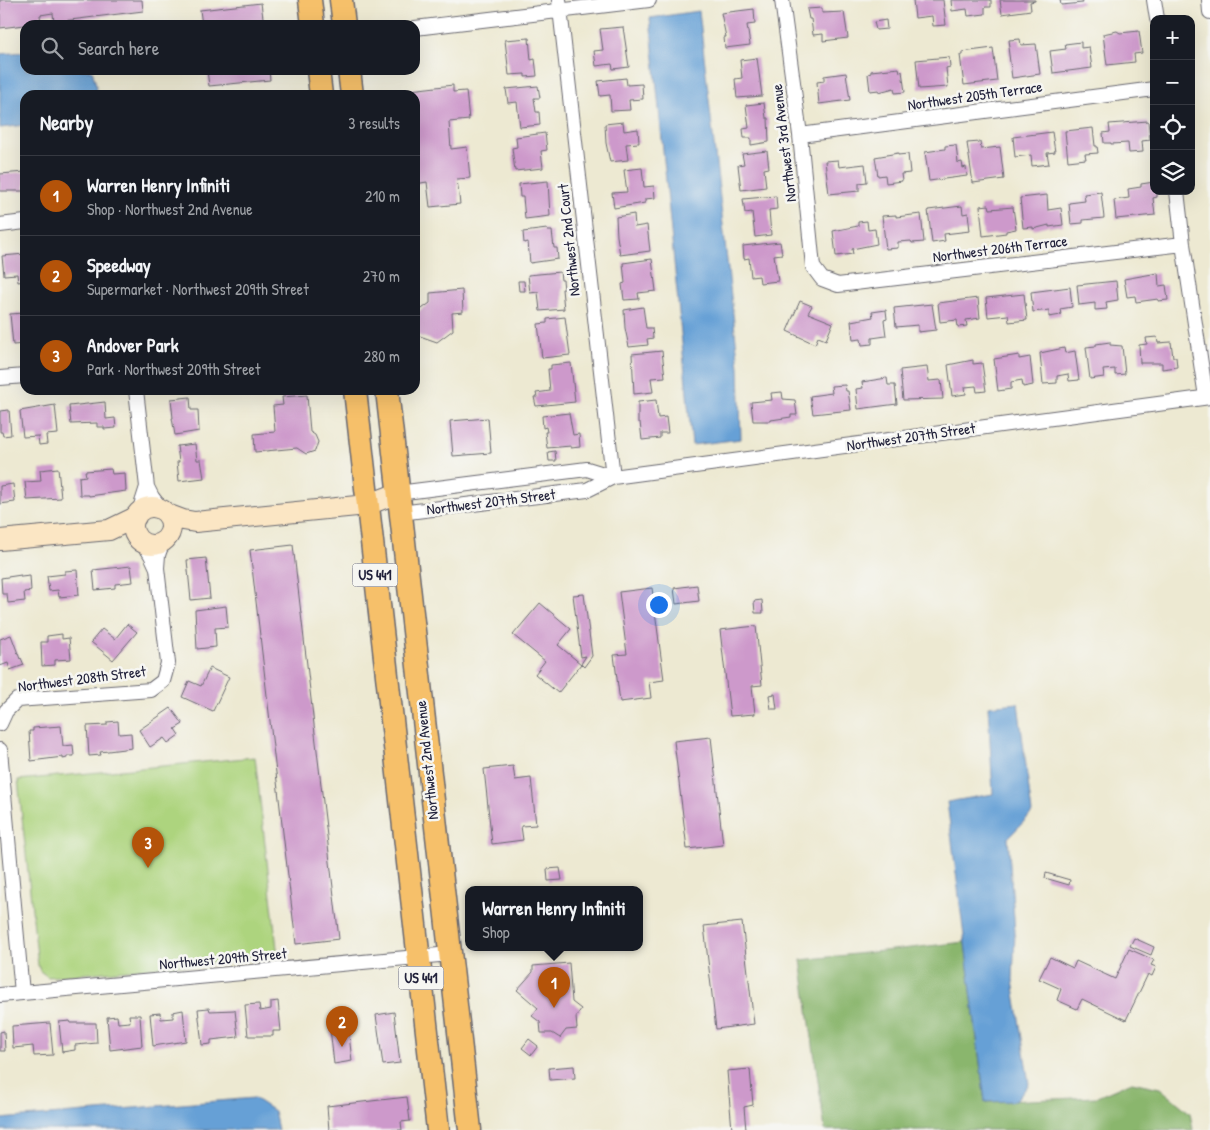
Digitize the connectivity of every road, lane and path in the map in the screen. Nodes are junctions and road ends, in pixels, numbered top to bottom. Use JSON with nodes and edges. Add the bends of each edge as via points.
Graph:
{"nodes":[{"id":1,"x":310,"y":0,"type":"edge"},
{"id":2,"x":341,"y":0,"type":"edge"},
{"id":3,"x":649,"y":0,"type":"edge"},
{"id":4,"x":782,"y":0,"type":"edge"},
{"id":5,"x":1154,"y":0,"type":"edge"},
{"id":6,"x":1209,"y":0,"type":"edge"},
{"id":7,"x":559,"y":6,"type":"edge"},
{"id":8,"x":1210,"y":12,"type":"edge"},
{"id":9,"x":1156,"y":15,"type":"edge"},
{"id":10,"x":312,"y":20,"type":"edge"},
{"id":11,"x":343,"y":20,"type":"edge"},
{"id":12,"x":420,"y":27,"type":"edge"},
{"id":13,"x":319,"y":75,"type":"edge"},
{"id":14,"x":350,"y":75,"type":"edge"},
{"id":15,"x":320,"y":90,"type":"edge"},
{"id":16,"x":352,"y":90,"type":"edge"},
{"id":17,"x":1150,"y":90,"type":"edge"},
{"id":18,"x":800,"y":136,"type":"junction"},
{"id":19,"x":1178,"y":195,"type":"edge"},
{"id":20,"x":20,"y":223,"type":"edge"},
{"id":21,"x":0,"y":225,"type":"edge"},
{"id":22,"x":1184,"y":244,"type":"junction"},
{"id":23,"x":822,"y":279,"type":"joint"},
{"id":24,"x":20,"y":376,"type":"edge"},
{"id":25,"x":0,"y":378,"type":"edge"},
{"id":26,"x":137,"y":395,"type":"edge"},
{"id":27,"x":356,"y":395,"type":"edge"},
{"id":28,"x":387,"y":395,"type":"edge"},
{"id":29,"x":1208,"y":397,"type":"edge"},
{"id":30,"x":613,"y":477,"type":"junction"},
{"id":31,"x":147,"y":487,"type":"junction"},
{"id":32,"x":399,"y":503,"type":"junction"},
{"id":33,"x":367,"y":505,"type":"junction"},
{"id":34,"x":165,"y":512,"type":"junction"},
{"id":35,"x":137,"y":515,"type":"junction"},
{"id":36,"x":195,"y":522,"type":"junction"},
{"id":37,"x":109,"y":530,"type":"junction"},
{"id":38,"x":165,"y":539,"type":"junction"},
{"id":39,"x":0,"y":540,"type":"edge"},
{"id":40,"x":140,"y":540,"type":"junction"},
{"id":41,"x":157,"y":568,"type":"junction"},
{"id":42,"x":3,"y":718,"type":"edge"},
{"id":43,"x":0,"y":750,"type":"edge"},
{"id":44,"x":450,"y":954,"type":"junction"},
{"id":45,"x":419,"y":958,"type":"junction"},
{"id":46,"x":22,"y":992,"type":"junction"},
{"id":47,"x":0,"y":995,"type":"edge"},
{"id":48,"x":438,"y":1130,"type":"edge"},
{"id":49,"x":470,"y":1130,"type":"edge"}],
"edges":[{"from":1,"to":10,"type":"main road"},
{"from":2,"to":11,"type":"main road"},
{"from":3,"to":7,"type":"street"},
{"from":4,"to":18,"type":"street","name":"Northwest 3rd Avenue"},
{"from":5,"to":9,"type":"street"},
{"from":6,"to":8,"type":"street"},
{"from":7,"to":12,"type":"street"},
{"from":7,"to":30,"type":"street","name":"Northwest 2nd Court"},
{"from":13,"to":15,"type":"main road"},
{"from":14,"to":16,"type":"main road"},
{"from":17,"to":18,"type":"street","name":"Northwest 205th Terrace"},
{"from":18,"to":23,"type":"street","name":"Northwest 3rd Avenue","via":[[813,267]]},
{"from":19,"to":22,"type":"street"},
{"from":20,"to":21,"type":"street"},
{"from":22,"to":23,"type":"street","name":"Northwest 206th Terrace","via":[[838,285]]},
{"from":22,"to":29,"type":"street"},
{"from":24,"to":25,"type":"street"},
{"from":26,"to":31,"type":"street"},
{"from":27,"to":33,"type":"main road","name":"Northwest 2nd Avenue","number":"US 441"},
{"from":28,"to":32,"type":"main road","name":"Northwest 2nd Avenue","number":"US 441"},
{"from":29,"to":30,"type":"street","name":"Northwest 207th Street"},
{"from":30,"to":32,"type":"street","name":"Northwest 207th Street","via":[[587,490]]},
{"from":30,"to":32,"type":"street","name":"Northwest 207th Street","via":[[587,469]]},
{"from":31,"to":34,"type":"street"},
{"from":31,"to":35,"type":"street"},
{"from":32,"to":33,"type":"street","name":"Northwest 207th Street"},
{"from":32,"to":44,"type":"main road","name":"Northwest 2nd Avenue","number":"US 441"},
{"from":33,"to":36,"type":"street","name":"Northwest 207th Street"},
{"from":33,"to":45,"type":"main road","name":"Northwest 2nd Avenue","number":"US 441"},
{"from":34,"to":35,"type":"street","via":[[150,507]]},
{"from":34,"to":36,"type":"street","name":"Northwest 207th Street"},
{"from":34,"to":38,"type":"street","via":[[171,526]]},
{"from":35,"to":37,"type":"street"},
{"from":35,"to":40,"type":"street","via":[[134,529]]},
{"from":36,"to":38,"type":"street","name":"Northwest 207th Street"},
{"from":37,"to":39,"type":"street"},
{"from":37,"to":40,"type":"street"},
{"from":38,"to":40,"type":"street","via":[[151,545]]},
{"from":38,"to":41,"type":"street"},
{"from":40,"to":41,"type":"street"},
{"from":41,"to":42,"type":"street","name":"Northwest 208th Street","via":[[168,663],[163,681],[151,690],[17,700]]},
{"from":43,"to":46,"type":"street"},
{"from":44,"to":45,"type":"street","name":"Northwest 209th Street"},
{"from":44,"to":49,"type":"main road","name":"Northwest 2nd Avenue","number":"US 441"},
{"from":45,"to":46,"type":"street","name":"Northwest 209th Street"},
{"from":45,"to":48,"type":"main road","name":"Northwest 2nd Avenue","number":"US 441"},
{"from":46,"to":47,"type":"street","name":"Northwest 209th Street"}]}
